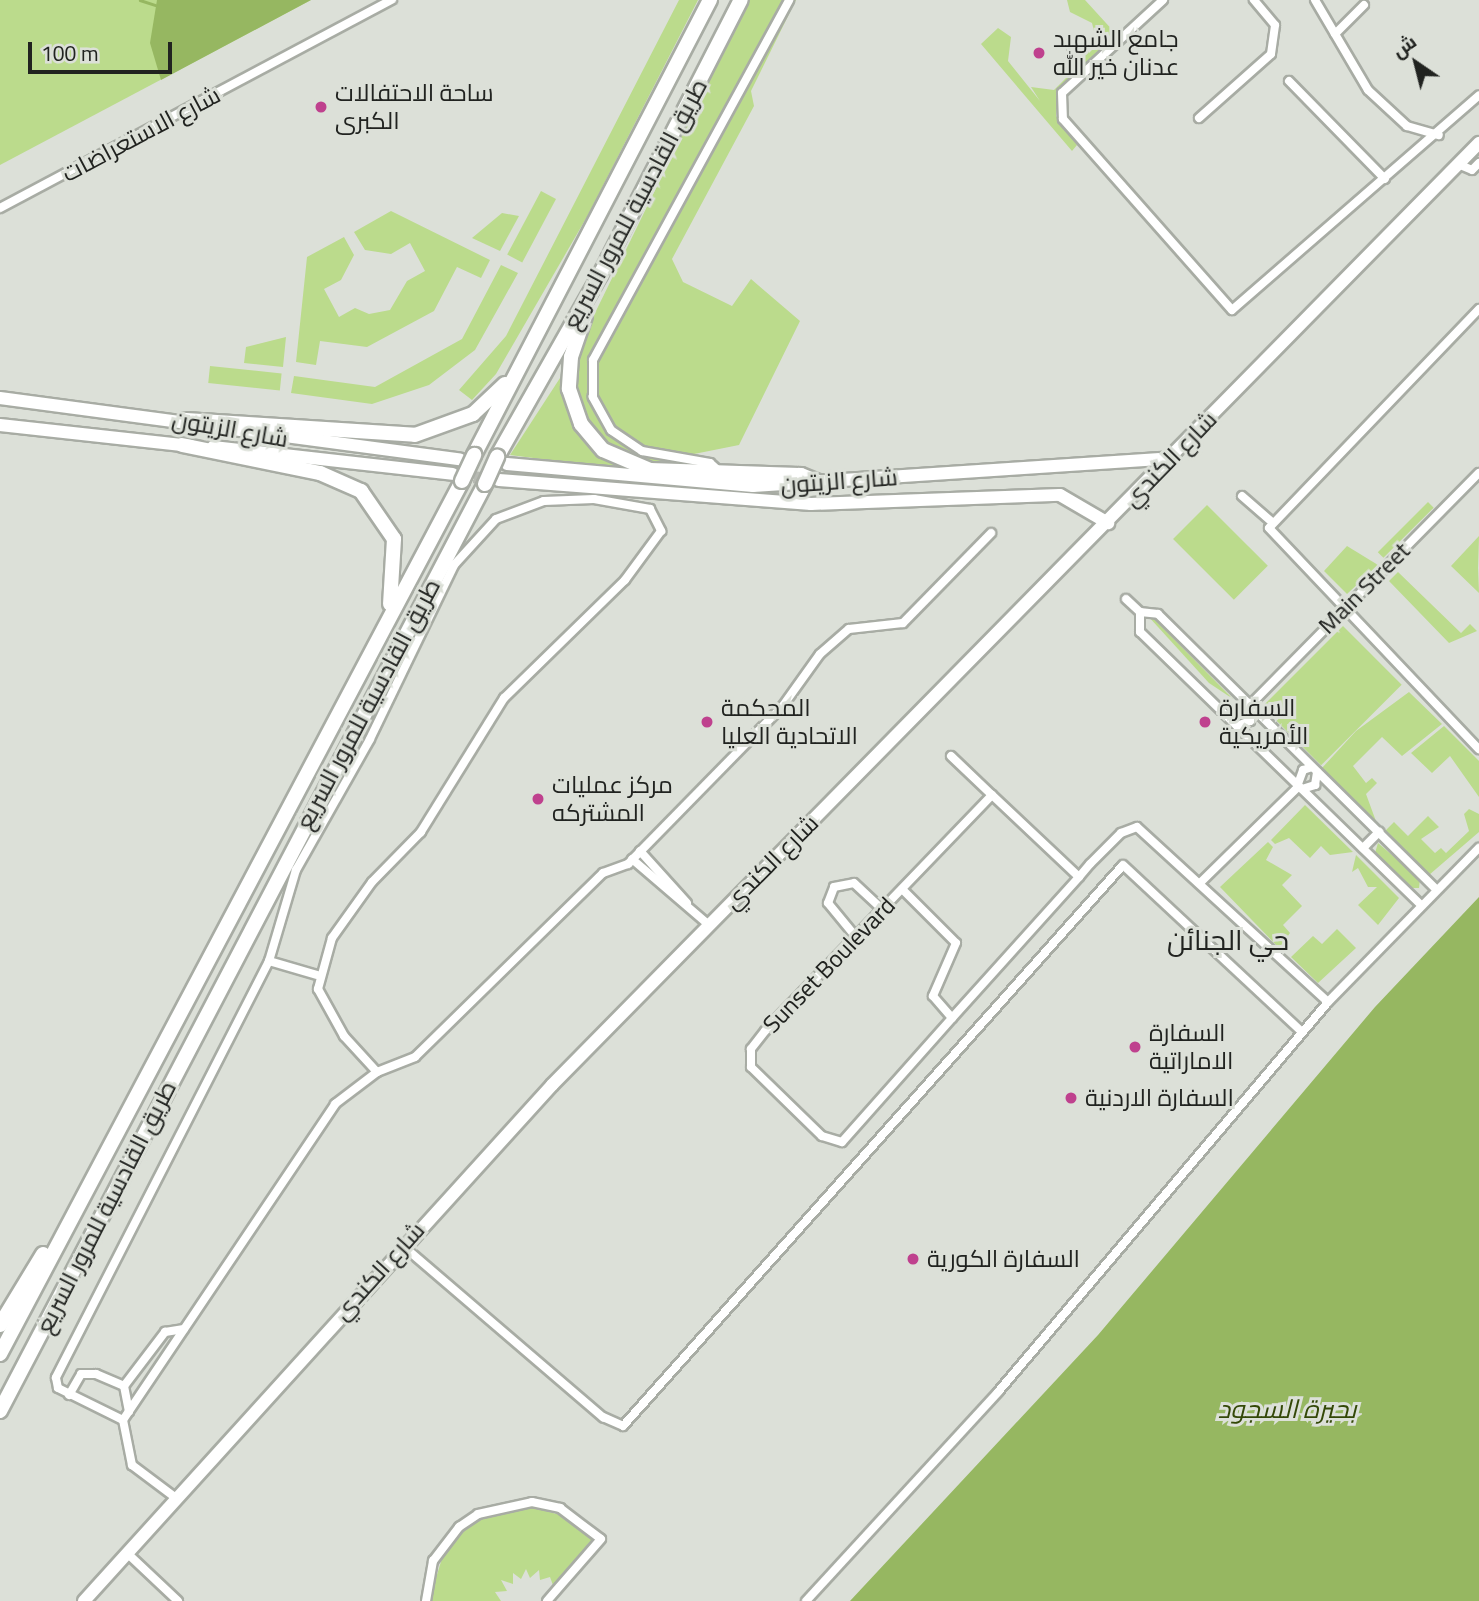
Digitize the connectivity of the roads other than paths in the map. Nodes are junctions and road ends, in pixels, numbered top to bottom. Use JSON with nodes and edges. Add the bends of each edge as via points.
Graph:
{"nodes":[{"id":1,"x":393,"y":0,"type":"edge"},
{"id":2,"x":710,"y":0,"type":"edge"},
{"id":3,"x":741,"y":0,"type":"edge"},
{"id":4,"x":789,"y":0,"type":"edge"},
{"id":5,"x":1163,"y":0,"type":"edge"},
{"id":6,"x":1254,"y":0,"type":"edge"},
{"id":7,"x":1315,"y":0,"type":"edge"},
{"id":8,"x":1364,"y":5,"type":"dead end"},
{"id":9,"x":1335,"y":34,"type":"junction"},
{"id":10,"x":1289,"y":81,"type":"dead end"},
{"id":11,"x":1479,"y":95,"type":"edge"},
{"id":12,"x":1199,"y":118,"type":"dead end"},
{"id":13,"x":1439,"y":135,"type":"junction"},
{"id":14,"x":1479,"y":143,"type":"edge"},
{"id":15,"x":1479,"y":163,"type":"edge"},
{"id":16,"x":1458,"y":164,"type":"junction"},
{"id":17,"x":1385,"y":179,"type":"junction"},
{"id":18,"x":0,"y":208,"type":"edge"},
{"id":19,"x":600,"y":275,"type":"junction"},
{"id":20,"x":1479,"y":309,"type":"edge"},
{"id":21,"x":524,"y":357,"type":"junction"},
{"id":22,"x":0,"y":398,"type":"edge"},
{"id":23,"x":186,"y":420,"type":"junction"},
{"id":24,"x":204,"y":424,"type":"junction"},
{"id":25,"x":0,"y":425,"type":"edge"},
{"id":26,"x":183,"y":445,"type":"junction"},
{"id":27,"x":204,"y":446,"type":"junction"},
{"id":28,"x":467,"y":457,"type":"junction"},
{"id":29,"x":1171,"y":458,"type":"junction"},
{"id":30,"x":502,"y":460,"type":"junction"},
{"id":31,"x":1479,"y":472,"type":"edge"},
{"id":32,"x":723,"y":476,"type":"junction"},
{"id":33,"x":457,"y":477,"type":"junction"},
{"id":34,"x":739,"y":481,"type":"junction"},
{"id":35,"x":492,"y":482,"type":"junction"},
{"id":36,"x":821,"y":484,"type":"joint"},
{"id":37,"x":1242,"y":496,"type":"dead end"},
{"id":38,"x":736,"y":502,"type":"junction"},
{"id":39,"x":1272,"y":522,"type":"junction"},
{"id":40,"x":1108,"y":523,"type":"junction"},
{"id":41,"x":991,"y":533,"type":"dead end"},
{"id":42,"x":1126,"y":599,"type":"dead end"},
{"id":43,"x":1342,"y":610,"type":"junction"},
{"id":44,"x":1140,"y":612,"type":"junction"},
{"id":45,"x":386,"y":620,"type":"junction"},
{"id":46,"x":1251,"y":705,"type":"junction"},
{"id":47,"x":1235,"y":723,"type":"junction"},
{"id":48,"x":1479,"y":749,"type":"edge"},
{"id":49,"x":951,"y":755,"type":"dead end"},
{"id":50,"x":1315,"y":770,"type":"junction"},
{"id":51,"x":1300,"y":786,"type":"junction"},
{"id":52,"x":992,"y":795,"type":"junction"},
{"id":53,"x":1379,"y":832,"type":"junction"},
{"id":54,"x":1363,"y":848,"type":"junction"},
{"id":55,"x":1479,"y":848,"type":"edge"},
{"id":56,"x":640,"y":851,"type":"junction"},
{"id":57,"x":632,"y":859,"type":"junction"},
{"id":58,"x":1079,"y":877,"type":"junction"},
{"id":59,"x":1201,"y":882,"type":"junction"},
{"id":60,"x":1435,"y":888,"type":"junction"},
{"id":61,"x":902,"y":889,"type":"junction"},
{"id":62,"x":1419,"y":903,"type":"junction"},
{"id":63,"x":691,"y":908,"type":"junction"},
{"id":64,"x":882,"y":909,"type":"junction"},
{"id":65,"x":709,"y":925,"type":"junction"},
{"id":66,"x":856,"y":937,"type":"junction"},
{"id":67,"x":269,"y":961,"type":"junction"},
{"id":68,"x":317,"y":975,"type":"junction"},
{"id":69,"x":1328,"y":1002,"type":"junction"},
{"id":70,"x":952,"y":1018,"type":"junction"},
{"id":71,"x":1301,"y":1032,"type":"junction"},
{"id":72,"x":377,"y":1072,"type":"junction"},
{"id":73,"x":97,"y":1167,"type":"junction"},
{"id":74,"x":402,"y":1245,"type":"junction"},
{"id":75,"x":0,"y":1325,"type":"edge"},
{"id":76,"x":184,"y":1329,"type":"junction"},
{"id":77,"x":0,"y":1354,"type":"edge"},
{"id":78,"x":124,"y":1386,"type":"junction"},
{"id":79,"x":69,"y":1395,"type":"junction"},
{"id":80,"x":0,"y":1411,"type":"edge"},
{"id":81,"x":129,"y":1412,"type":"junction"},
{"id":82,"x":123,"y":1420,"type":"junction"},
{"id":83,"x":176,"y":1498,"type":"junction"},
{"id":84,"x":127,"y":1553,"type":"junction"},
{"id":85,"x":84,"y":1601,"type":"edge"},
{"id":86,"x":178,"y":1601,"type":"edge"},
{"id":87,"x":426,"y":1601,"type":"edge"},
{"id":88,"x":547,"y":1601,"type":"edge"},
{"id":89,"x":806,"y":1601,"type":"edge"}],
"edges":[{"from":1,"to":18,"type":"street","name":"شارع الاستعراضات"},
{"from":2,"to":21,"type":"highway","name":"طريق القادسية للمرور السريع"},
{"from":3,"to":19,"type":"highway","name":"طريق القادسية للمرور السريع"},
{"from":4,"to":32,"type":"street","via":[[593,360],[593,397],[611,430],[642,451],[710,463]]},
{"from":5,"to":17,"type":"street","via":[[1062,93],[1063,119],[1226,307],[1237,311]]},
{"from":6,"to":12,"type":"street","via":[[1275,25],[1271,54]]},
{"from":7,"to":9,"type":"street"},
{"from":8,"to":9,"type":"street"},
{"from":9,"to":13,"type":"street","via":[[1381,104],[1417,131]]},
{"from":10,"to":17,"type":"street"},
{"from":11,"to":13,"type":"street"},
{"from":13,"to":17,"type":"street"},
{"from":14,"to":16,"type":"main road","name":"شارع الكندي"},
{"from":15,"to":16,"type":"street","via":[[1472,170]]},
{"from":16,"to":29,"type":"main road","name":"شارع الكندي"},
{"from":19,"to":30,"type":"highway","name":"طريق القادسية للمرور السريع"},
{"from":19,"to":32,"type":"highway","via":[[568,374],[580,424],[603,450],[630,465]]},
{"from":20,"to":39,"type":"street"},
{"from":21,"to":23,"type":"highway","via":[[490,400],[437,431],[391,436],[247,420]]},
{"from":21,"to":28,"type":"highway","name":"طريق القادسية للمرور السريع"},
{"from":22,"to":23,"type":"main road","name":"شارع الزيتون"},
{"from":23,"to":24,"type":"main road","name":"شارع الزيتون"},
{"from":24,"to":27,"type":"main road","via":[[221,438]]},
{"from":24,"to":28,"type":"main road","name":"شارع الزيتون","via":[[245,435]]},
{"from":25,"to":26,"type":"main road","name":"شارع الزيتون"},
{"from":26,"to":27,"type":"main road","name":"شارع الزيتون"},
{"from":26,"to":45,"type":"highway","via":[[320,473],[360,491],[386,520],[395,547]]},
{"from":27,"to":33,"type":"main road","name":"شارع الزيتون"},
{"from":28,"to":33,"type":"highway","name":"طريق القادسية للمرور السريع","bridge":true},
{"from":29,"to":36,"type":"main road","name":"شارع الزيتون"},
{"from":29,"to":40,"type":"main road","name":"شارع الكندي"},
{"from":30,"to":34,"type":"main road"},
{"from":30,"to":35,"type":"highway","name":"طريق القادسية للمرور السريع","bridge":true},
{"from":31,"to":43,"type":"street","name":"Main Street"},
{"from":32,"to":34,"type":"highway"},
{"from":33,"to":45,"type":"highway","name":"طريق القادسية للمرور السريع"},
{"from":34,"to":36,"type":"highway","via":[[801,475]]},
{"from":34,"to":38,"type":"main road"},
{"from":35,"to":38,"type":"main road","name":"شارع الزيتون"},
{"from":35,"to":80,"type":"highway","name":"طريق القادسية للمرور السريع"},
{"from":37,"to":39,"type":"street"},
{"from":38,"to":40,"type":"main road","name":"شارع الزيتون","via":[[1060,495]]},
{"from":39,"to":43,"type":"street","via":[[1270,533]]},
{"from":40,"to":65,"type":"main road","name":"شارع الكندي"},
{"from":41,"to":56,"type":"street","via":[[903,623],[849,629],[820,654],[782,708]]},
{"from":42,"to":44,"type":"street"},
{"from":43,"to":46,"type":"street","name":"Main Street"},
{"from":43,"to":48,"type":"street"},
{"from":44,"to":46,"type":"street","via":[[1158,614]]},
{"from":44,"to":47,"type":"street","via":[[1140,632]]},
{"from":45,"to":73,"type":"highway","name":"طريق القادسية للمرور السريع"},
{"from":46,"to":47,"type":"street","via":[[1239,707]]},
{"from":46,"to":47,"type":"street","via":[[1250,721]]},
{"from":46,"to":50,"type":"street"},
{"from":47,"to":51,"type":"street"},
{"from":49,"to":52,"type":"street"},
{"from":50,"to":51,"type":"street","via":[[1299,774]]},
{"from":50,"to":51,"type":"street","via":[[1315,785]]},
{"from":50,"to":53,"type":"street"},
{"from":51,"to":54,"type":"street"},
{"from":51,"to":59,"type":"street"},
{"from":52,"to":58,"type":"street"},
{"from":52,"to":61,"type":"street","name":"Sunset Boulevard"},
{"from":53,"to":54,"type":"street"},
{"from":53,"to":60,"type":"street"},
{"from":54,"to":62,"type":"street"},
{"from":55,"to":60,"type":"street"},
{"from":56,"to":57,"type":"street"},
{"from":56,"to":63,"type":"street"},
{"from":57,"to":63,"type":"street"},
{"from":57,"to":72,"type":"street","via":[[603,873],[415,1057]]},
{"from":58,"to":59,"type":"street","name":"Sunset Boulevard","via":[[1121,833],[1137,827]]},
{"from":58,"to":70,"type":"street","name":"Sunset Boulevard"},
{"from":59,"to":69,"type":"street","name":"Sunset Boulevard"},
{"from":60,"to":62,"type":"street"},
{"from":61,"to":64,"type":"street","name":"Sunset Boulevard"},
{"from":61,"to":70,"type":"street","via":[[956,943],[933,996]]},
{"from":62,"to":69,"type":"street"},
{"from":63,"to":65,"type":"street"},
{"from":64,"to":66,"type":"street","name":"Sunset Boulevard"},
{"from":64,"to":66,"type":"street","via":[[854,883],[834,887],[828,904]]},
{"from":65,"to":74,"type":"main road","name":"شارع الكندي"},
{"from":66,"to":70,"type":"street","name":"Sunset Boulevard","via":[[751,1049],[751,1067],[822,1136],[842,1142]]},
{"from":67,"to":68,"type":"street"},
{"from":67,"to":68,"type":"street","via":[[296,870],[370,739],[466,546],[496,519],[544,501],[594,499],[650,509],[661,531],[646,558],[504,698],[421,832],[347,915]]},
{"from":67,"to":79,"type":"street","via":[[56,1378]]},
{"from":68,"to":72,"type":"street","via":[[337,1026]]},
{"from":69,"to":71,"type":"street"},
{"from":71,"to":74,"type":"street","via":[[1123,865],[623,1426],[603,1417]]},
{"from":71,"to":89,"type":"street","via":[[998,1392]]},
{"from":72,"to":76,"type":"street","via":[[335,1104]]},
{"from":73,"to":75,"type":"highway"},
{"from":73,"to":77,"type":"highway","name":"طريق القادسية للمرور السريع"},
{"from":74,"to":83,"type":"main road","name":"شارع الكندي"},
{"from":76,"to":78,"type":"street","via":[[159,1336]]},
{"from":76,"to":81,"type":"street"},
{"from":78,"to":79,"type":"street","via":[[85,1372]]},
{"from":78,"to":81,"type":"street"},
{"from":79,"to":82,"type":"street"},
{"from":81,"to":82,"type":"street"},
{"from":82,"to":83,"type":"street","via":[[132,1465]]},
{"from":83,"to":84,"type":"main road","name":"شارع الكندي"},
{"from":84,"to":85,"type":"main road","name":"شارع الكندي"},
{"from":84,"to":86,"type":"street"},
{"from":87,"to":88,"type":"street","via":[[433,1561],[459,1527],[478,1514],[532,1502],[560,1508],[601,1539]]}]}
